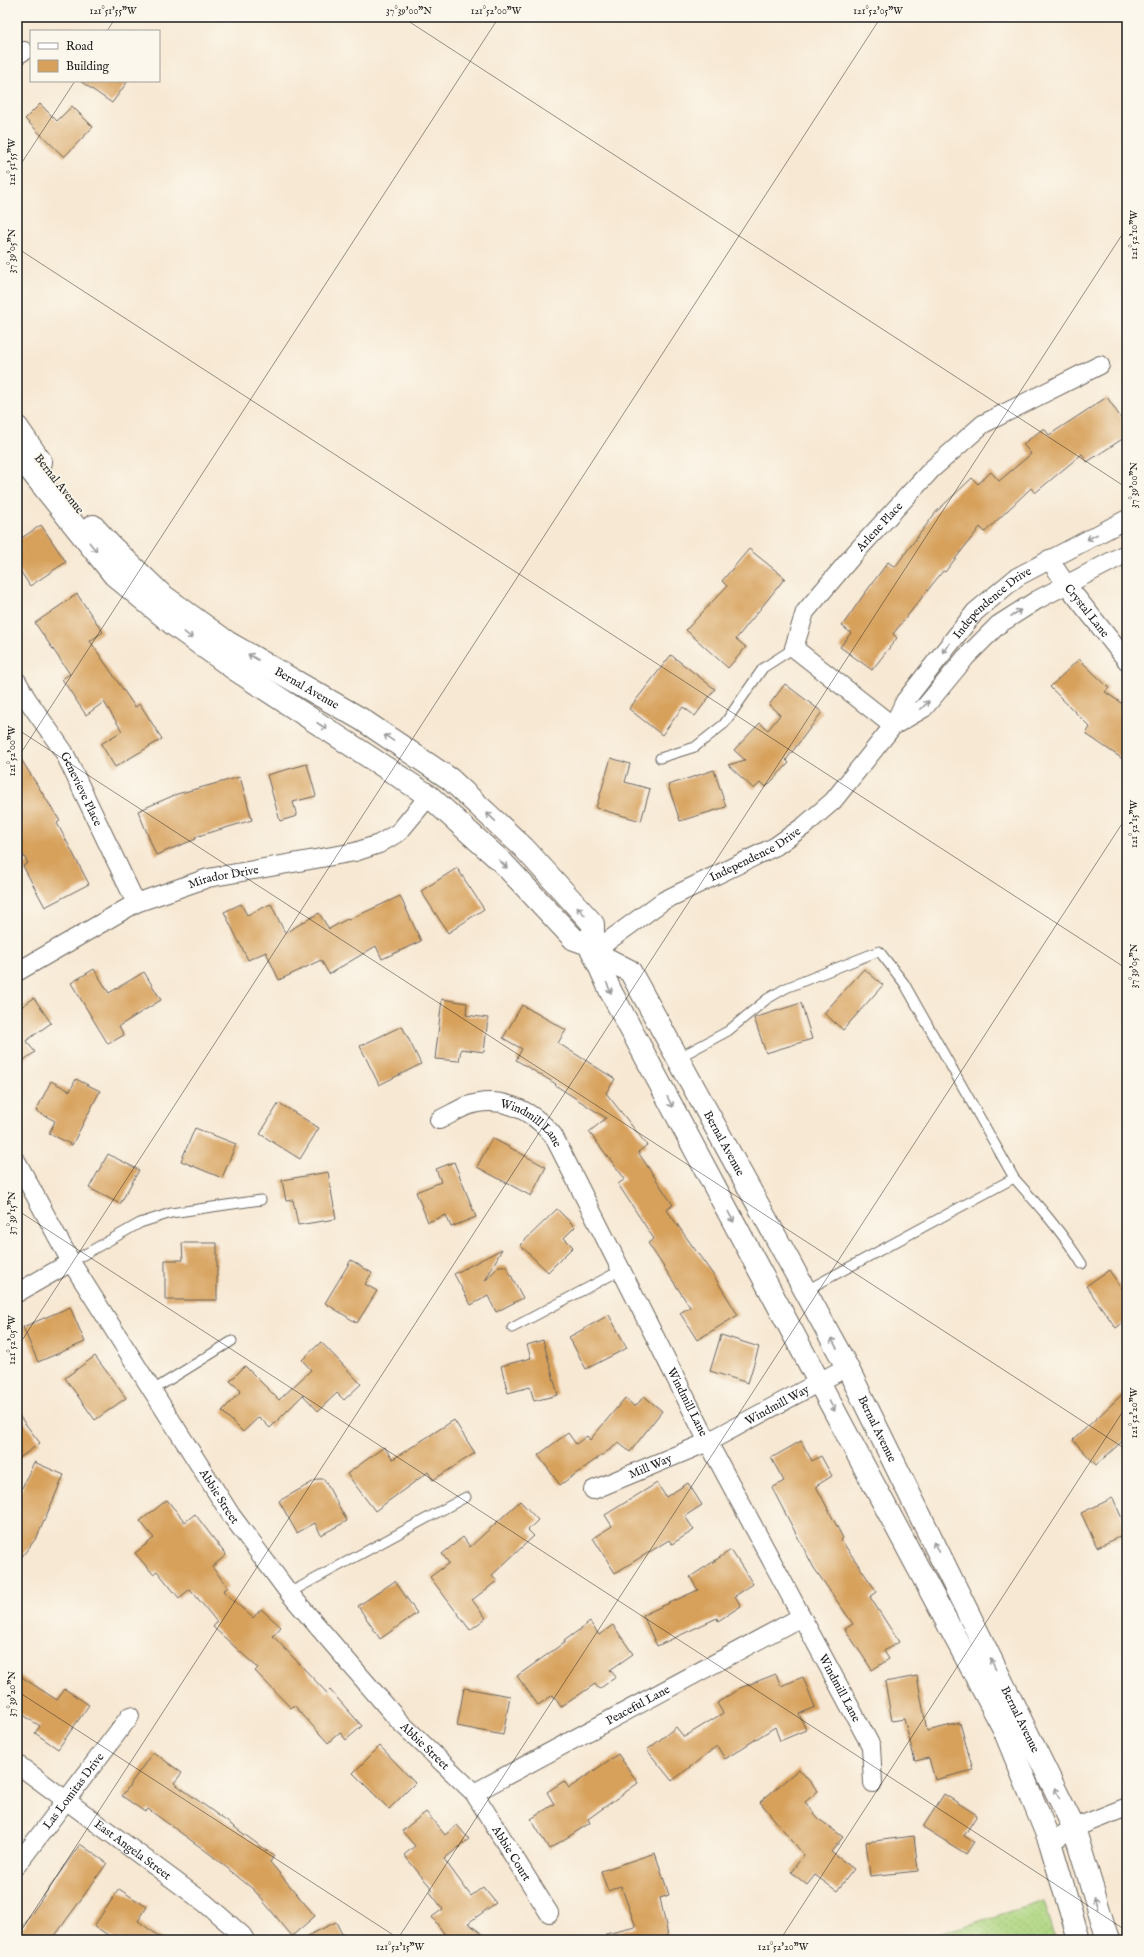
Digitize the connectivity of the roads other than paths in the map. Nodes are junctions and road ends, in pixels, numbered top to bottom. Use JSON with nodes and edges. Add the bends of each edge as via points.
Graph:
{"nodes":[{"id":1,"x":1100,"y":365,"type":"dead end"},
{"id":2,"x":17,"y":427,"type":"edge"},
{"id":3,"x":17,"y":450,"type":"edge"},
{"id":4,"x":1127,"y":519,"type":"edge"},
{"id":5,"x":1127,"y":553,"type":"edge"},
{"id":6,"x":1049,"y":559,"type":"junction"},
{"id":7,"x":1066,"y":584,"type":"junction"},
{"id":8,"x":794,"y":648,"type":"junction"},
{"id":9,"x":1127,"y":661,"type":"edge"},
{"id":10,"x":17,"y":681,"type":"edge"},
{"id":11,"x":893,"y":726,"type":"junction"},
{"id":12,"x":660,"y":758,"type":"dead end"},
{"id":13,"x":429,"y":796,"type":"junction"},
{"id":14,"x":136,"y":903,"type":"junction"},
{"id":15,"x":591,"y":948,"type":"junction"},
{"id":16,"x":17,"y":972,"type":"edge"},
{"id":17,"x":678,"y":1058,"type":"junction"},
{"id":18,"x":439,"y":1120,"type":"dead end"},
{"id":19,"x":17,"y":1162,"type":"edge"},
{"id":20,"x":1014,"y":1178,"type":"junction"},
{"id":21,"x":261,"y":1200,"type":"dead end"},
{"id":22,"x":71,"y":1262,"type":"junction"},
{"id":23,"x":1082,"y":1264,"type":"dead end"},
{"id":24,"x":621,"y":1270,"type":"junction"},
{"id":25,"x":805,"y":1291,"type":"junction"},
{"id":26,"x":17,"y":1293,"type":"edge"},
{"id":27,"x":512,"y":1328,"type":"dead end"},
{"id":28,"x":232,"y":1341,"type":"dead end"},
{"id":29,"x":847,"y":1367,"type":"junction"},
{"id":30,"x":818,"y":1381,"type":"junction"},
{"id":31,"x":154,"y":1390,"type":"junction"},
{"id":32,"x":708,"y":1442,"type":"junction"},
{"id":33,"x":593,"y":1490,"type":"dead end"},
{"id":34,"x":466,"y":1497,"type":"dead end"},
{"id":35,"x":290,"y":1593,"type":"junction"},
{"id":36,"x":801,"y":1617,"type":"junction"},
{"id":37,"x":130,"y":1716,"type":"dead end"},
{"id":38,"x":17,"y":1764,"type":"edge"},
{"id":39,"x":873,"y":1783,"type":"dead end"},
{"id":40,"x":474,"y":1793,"type":"junction"},
{"id":41,"x":67,"y":1799,"type":"junction"},
{"id":42,"x":1127,"y":1807,"type":"edge"},
{"id":43,"x":1074,"y":1828,"type":"junction"},
{"id":44,"x":1050,"y":1842,"type":"junction"},
{"id":45,"x":17,"y":1865,"type":"edge"},
{"id":46,"x":549,"y":1913,"type":"dead end"},
{"id":47,"x":245,"y":1940,"type":"edge"},
{"id":48,"x":1079,"y":1940,"type":"edge"},
{"id":49,"x":1108,"y":1940,"type":"edge"}],
"edges":[{"from":1,"to":8,"type":"street","name":"Arlene Place","via":[[983,424],[932,469],[805,612]]},
{"from":15,"to":2,"type":"main road","name":"Bernal Avenue","one_way":true,"via":[[593,924],[524,848],[450,778],[361,719],[227,642],[162,595],[111,546],[65,494]]},
{"from":3,"to":13,"type":"main road","name":"Bernal Avenue","one_way":true,"via":[[114,575],[174,625],[236,670]]},
{"from":4,"to":6,"type":"street","name":"Independence Drive","one_way":true},
{"from":5,"to":7,"type":"street","name":"Independence Drive"},
{"from":6,"to":7,"type":"street","name":"Crystal Lane"},
{"from":6,"to":11,"type":"street","name":"Independence Drive","one_way":true,"via":[[1017,577],[975,612],[905,701]]},
{"from":7,"to":9,"type":"street","name":"Crystal Lane"},
{"from":11,"to":7,"type":"street","name":"Independence Drive","one_way":true,"via":[[924,708],[998,625]]},
{"from":8,"to":11,"type":"street"},
{"from":8,"to":12,"type":"lane","via":[[764,668],[724,724],[695,747]]},
{"from":10,"to":14,"type":"street","name":"Genevieve Place","via":[[64,752]]},
{"from":11,"to":15,"type":"street","name":"Independence Drive","via":[[833,801],[804,826],[776,846],[663,901]]},
{"from":13,"to":14,"type":"street","name":"Mirador Drive","via":[[399,832],[379,844],[355,852],[208,878]]},
{"from":13,"to":15,"type":"main road","name":"Bernal Avenue","one_way":true,"via":[[503,863],[574,939]]},
{"from":14,"to":16,"type":"street","name":"Mirador Drive"},
{"from":15,"to":17,"type":"main road","name":"Bernal Avenue","via":[[630,971]]},
{"from":15,"to":30,"type":"main road","name":"Bernal Avenue","one_way":true,"via":[[611,992]]},
{"from":17,"to":20,"type":"lane","via":[[728,1031],[767,999],[786,988],[879,951],[904,983]]},
{"from":17,"to":25,"type":"main road","name":"Bernal Avenue"},
{"from":18,"to":24,"type":"street","name":"Windmill Lane","via":[[464,1107],[498,1103],[516,1107],[544,1124],[553,1135]]},
{"from":19,"to":22,"type":"street","name":"Abbie Street"},
{"from":20,"to":23,"type":"lane","via":[[1047,1214]]},
{"from":20,"to":25,"type":"lane"},
{"from":21,"to":22,"type":"lane","via":[[171,1213],[140,1223]]},
{"from":22,"to":26,"type":"street"},
{"from":22,"to":31,"type":"street","name":"Abbie Street"},
{"from":24,"to":27,"type":"lane"},
{"from":24,"to":32,"type":"street","name":"Windmill Lane"},
{"from":29,"to":25,"type":"main road","name":"Bernal Avenue","one_way":true},
{"from":28,"to":31,"type":"lane"},
{"from":29,"to":30,"type":"street","name":"Windmill Way"},
{"from":43,"to":29,"type":"main road","name":"Bernal Avenue","one_way":true},
{"from":30,"to":32,"type":"street","name":"Windmill Way"},
{"from":30,"to":44,"type":"main road","name":"Bernal Avenue","one_way":true,"via":[[1003,1727]]},
{"from":31,"to":35,"type":"street","name":"Abbie Street","via":[[231,1515]]},
{"from":32,"to":33,"type":"street","name":"Mill Way"},
{"from":32,"to":36,"type":"street","name":"Windmill Lane"},
{"from":34,"to":35,"type":"lane"},
{"from":35,"to":40,"type":"street","name":"Abbie Street","via":[[399,1721]]},
{"from":36,"to":39,"type":"street","name":"Windmill Lane","via":[[871,1746]]},
{"from":36,"to":40,"type":"street","name":"Peaceful Lane"},
{"from":37,"to":41,"type":"street","name":"Las Lomitas Drive"},
{"from":38,"to":41,"type":"street","name":"East Angela Street"},
{"from":40,"to":46,"type":"street","name":"Abbie Court"},
{"from":41,"to":45,"type":"street","name":"Las Lomitas Drive"},
{"from":41,"to":47,"type":"street","name":"East Angela Street","via":[[205,1903]]},
{"from":42,"to":43,"type":"street"},
{"from":43,"to":44,"type":"street"},
{"from":49,"to":43,"type":"main road","name":"Bernal Avenue","one_way":true},
{"from":44,"to":48,"type":"main road","name":"Bernal Avenue"}]}
